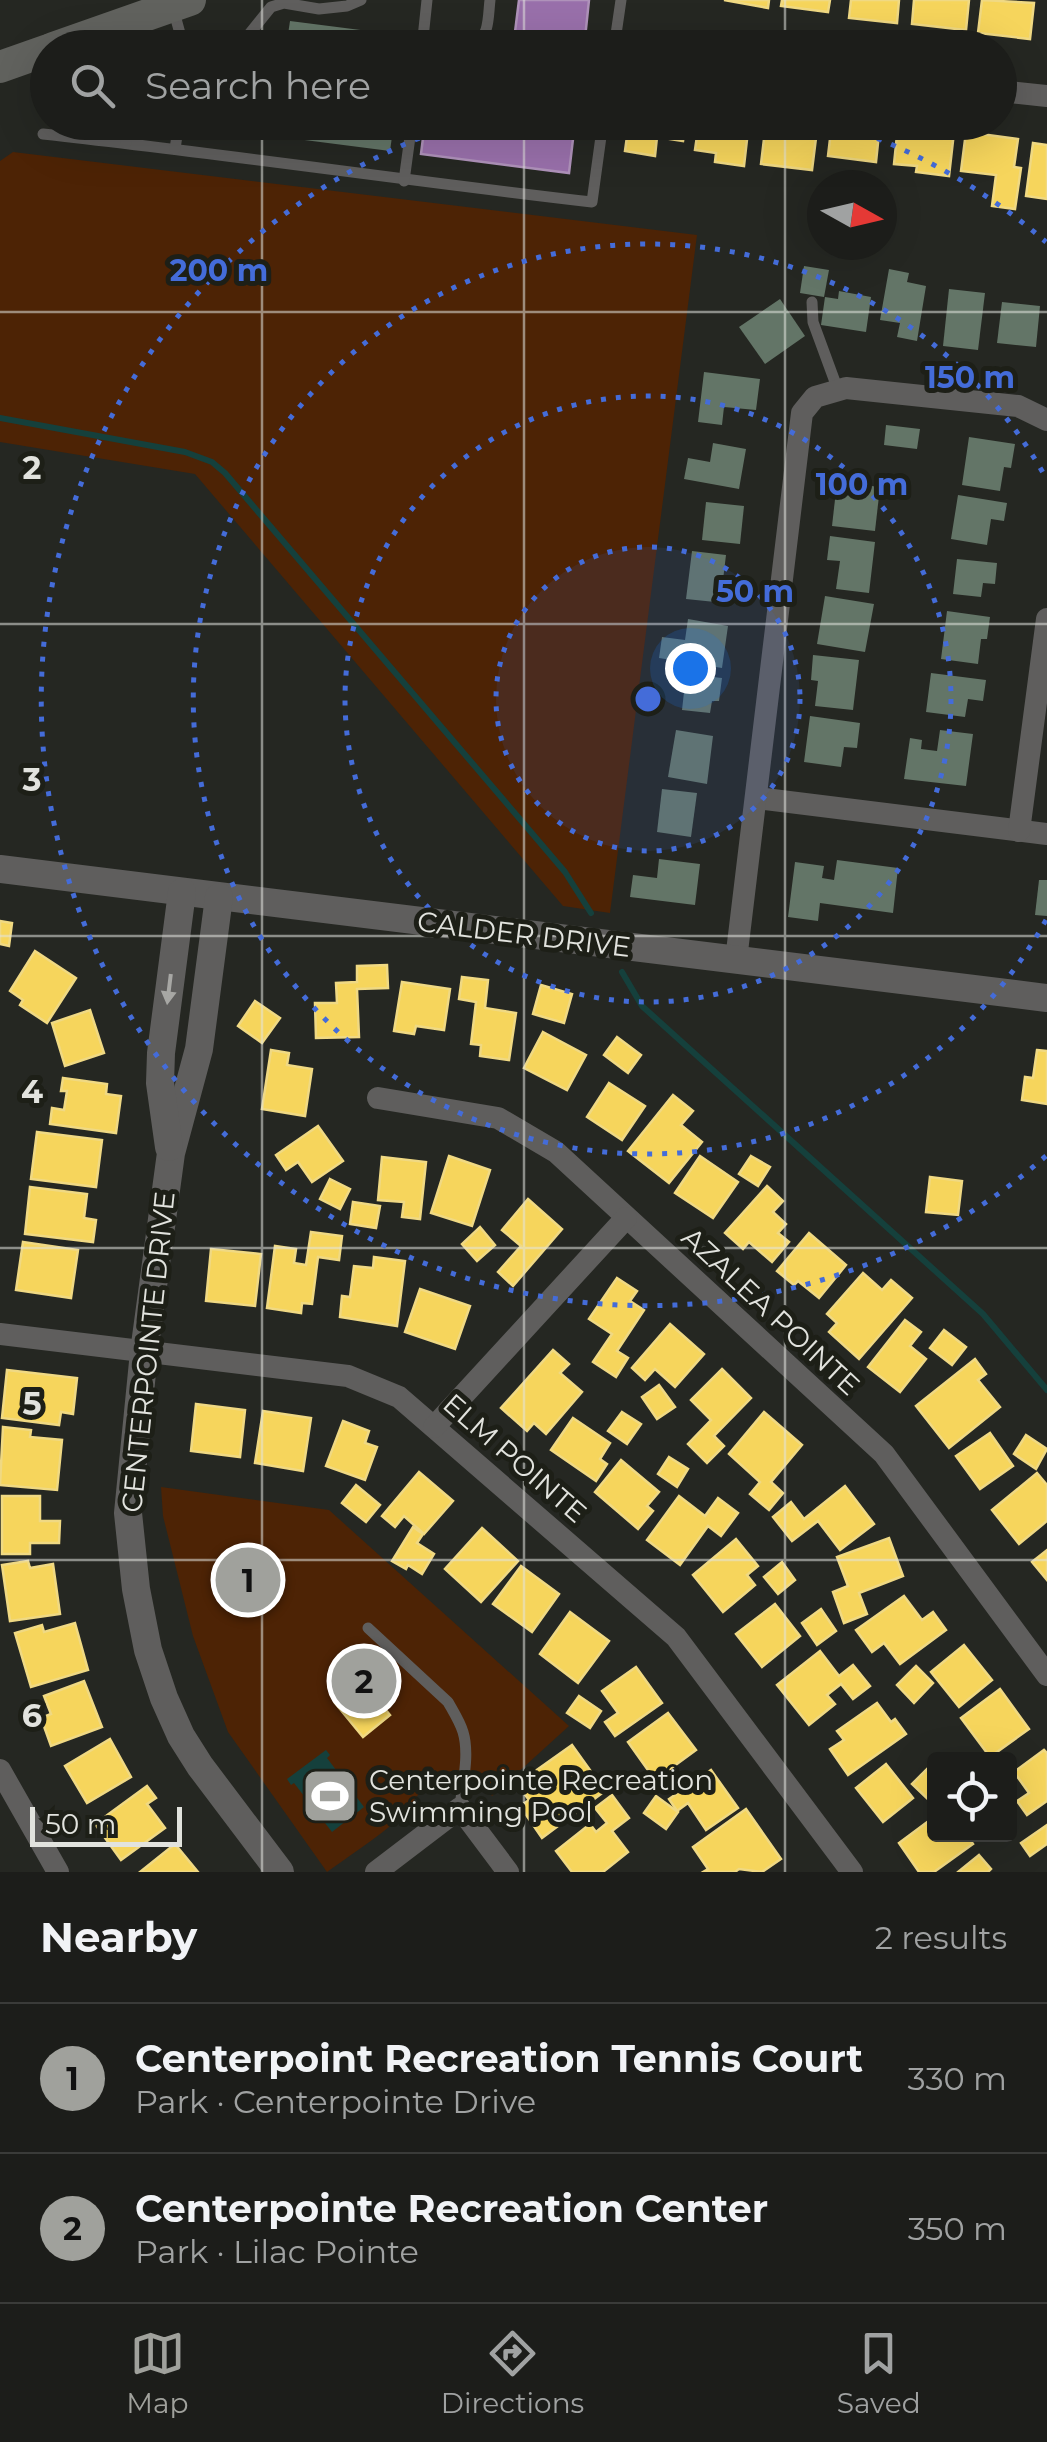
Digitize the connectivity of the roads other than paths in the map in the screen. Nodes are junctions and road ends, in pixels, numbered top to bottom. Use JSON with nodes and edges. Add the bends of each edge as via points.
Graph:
{"nodes":[{"id":1,"x":361,"y":0,"type":"edge"},
{"id":2,"x":427,"y":0,"type":"edge"},
{"id":3,"x":490,"y":0,"type":"edge"},
{"id":4,"x":621,"y":0,"type":"edge"},
{"id":5,"x":181,"y":3,"type":"edge"},
{"id":6,"x":102,"y":30,"type":"edge"},
{"id":7,"x":183,"y":30,"type":"edge"},
{"id":8,"x":252,"y":30,"type":"edge"},
{"id":9,"x":424,"y":30,"type":"edge"},
{"id":10,"x":485,"y":30,"type":"edge"},
{"id":11,"x":617,"y":30,"type":"edge"},
{"id":12,"x":30,"y":56,"type":"edge"},
{"id":13,"x":0,"y":67,"type":"edge"},
{"id":14,"x":1017,"y":93,"type":"edge"},
{"id":15,"x":1047,"y":96,"type":"edge"},
{"id":16,"x":93,"y":140,"type":"edge"},
{"id":17,"x":127,"y":140,"type":"edge"},
{"id":18,"x":176,"y":140,"type":"edge"},
{"id":19,"x":410,"y":140,"type":"edge"},
{"id":20,"x":601,"y":140,"type":"edge"},
{"id":21,"x":126,"y":144,"type":"junction"},
{"id":22,"x":175,"y":149,"type":"junction"},
{"id":23,"x":404,"y":181,"type":"junction"},
{"id":24,"x":812,"y":302,"type":"dead end"},
{"id":25,"x":842,"y":389,"type":"junction"},
{"id":26,"x":1047,"y":420,"type":"edge"},
{"id":27,"x":1047,"y":619,"type":"edge"},
{"id":28,"x":757,"y":798,"type":"junction"},
{"id":29,"x":1018,"y":831,"type":"junction"},
{"id":30,"x":1047,"y":834,"type":"edge"},
{"id":31,"x":0,"y":870,"type":"edge"},
{"id":32,"x":182,"y":892,"type":"junction"},
{"id":33,"x":219,"y":897,"type":"junction"},
{"id":34,"x":736,"y":960,"type":"junction"},
{"id":35,"x":1047,"y":998,"type":"edge"},
{"id":36,"x":378,"y":1098,"type":"dead end"},
{"id":37,"x":171,"y":1153,"type":"junction"},
{"id":38,"x":626,"y":1218,"type":"junction"},
{"id":39,"x":0,"y":1334,"type":"edge"},
{"id":40,"x":144,"y":1352,"type":"junction"},
{"id":41,"x":434,"y":1427,"type":"junction"},
{"id":42,"x":368,"y":1628,"type":"dead end"},
{"id":43,"x":1047,"y":1675,"type":"edge"},
{"id":44,"x":3,"y":1782,"type":"edge"},
{"id":45,"x":460,"y":1808,"type":"junction"},
{"id":46,"x":58,"y":1872,"type":"edge"},
{"id":47,"x":280,"y":1872,"type":"edge"},
{"id":48,"x":376,"y":1872,"type":"edge"},
{"id":49,"x":508,"y":1872,"type":"edge"},
{"id":50,"x":852,"y":1872,"type":"edge"}],
"edges":[{"from":1,"to":8,"type":"lane","via":[[318,9],[284,3],[271,7]]},
{"from":2,"to":9,"type":"lane"},
{"from":3,"to":10,"type":"lane"},
{"from":4,"to":11,"type":"lane"},
{"from":5,"to":6,"type":"main road"},
{"from":5,"to":7,"type":"lane"},
{"from":12,"to":13,"type":"main road"},
{"from":14,"to":15,"type":"street"},
{"from":16,"to":21,"type":"lane"},
{"from":17,"to":21,"type":"lane"},
{"from":18,"to":22,"type":"lane"},
{"from":19,"to":23,"type":"lane"},
{"from":20,"to":23,"type":"lane","via":[[592,202]]},
{"from":21,"to":22,"type":"lane"},
{"from":22,"to":23,"type":"lane"},
{"from":24,"to":25,"type":"lane"},
{"from":25,"to":26,"type":"street","via":[[1018,406]]},
{"from":25,"to":28,"type":"street","via":[[816,398],[802,413]]},
{"from":27,"to":29,"type":"street"},
{"from":28,"to":29,"type":"street"},
{"from":28,"to":34,"type":"street"},
{"from":29,"to":30,"type":"street"},
{"from":31,"to":32,"type":"street","name":"CALDER DRIVE"},
{"from":32,"to":33,"type":"street","name":"CALDER DRIVE"},
{"from":32,"to":37,"type":"street","name":"CENTERPOINTE DRIVE","one_way":true,"via":[[160,1068]]},
{"from":33,"to":34,"type":"street","name":"CALDER DRIVE"},
{"from":33,"to":37,"type":"street","name":"CENTERPOINTE DRIVE","via":[[200,1049]]},
{"from":34,"to":35,"type":"street","name":"CALDER DRIVE"},
{"from":36,"to":38,"type":"street","name":"AZALEA POINTE","via":[[498,1118],[556,1152]]},
{"from":37,"to":40,"type":"street","name":"CENTERPOINTE DRIVE"},
{"from":38,"to":41,"type":"street"},
{"from":38,"to":43,"type":"street","name":"AZALEA POINTE","via":[[884,1454]]},
{"from":39,"to":40,"type":"street","name":"ELM POINTE"},
{"from":40,"to":41,"type":"street","name":"ELM POINTE","via":[[348,1376],[399,1397]]},
{"from":40,"to":47,"type":"street","name":"CENTERPOINTE DRIVE","via":[[128,1513],[148,1650],[181,1736]]},
{"from":41,"to":50,"type":"street","name":"ELM POINTE","via":[[676,1637]]},
{"from":42,"to":45,"type":"lane","via":[[456,1717],[464,1734]]},
{"from":44,"to":46,"type":"street"},
{"from":45,"to":48,"type":"street"},
{"from":45,"to":49,"type":"street"}]}
